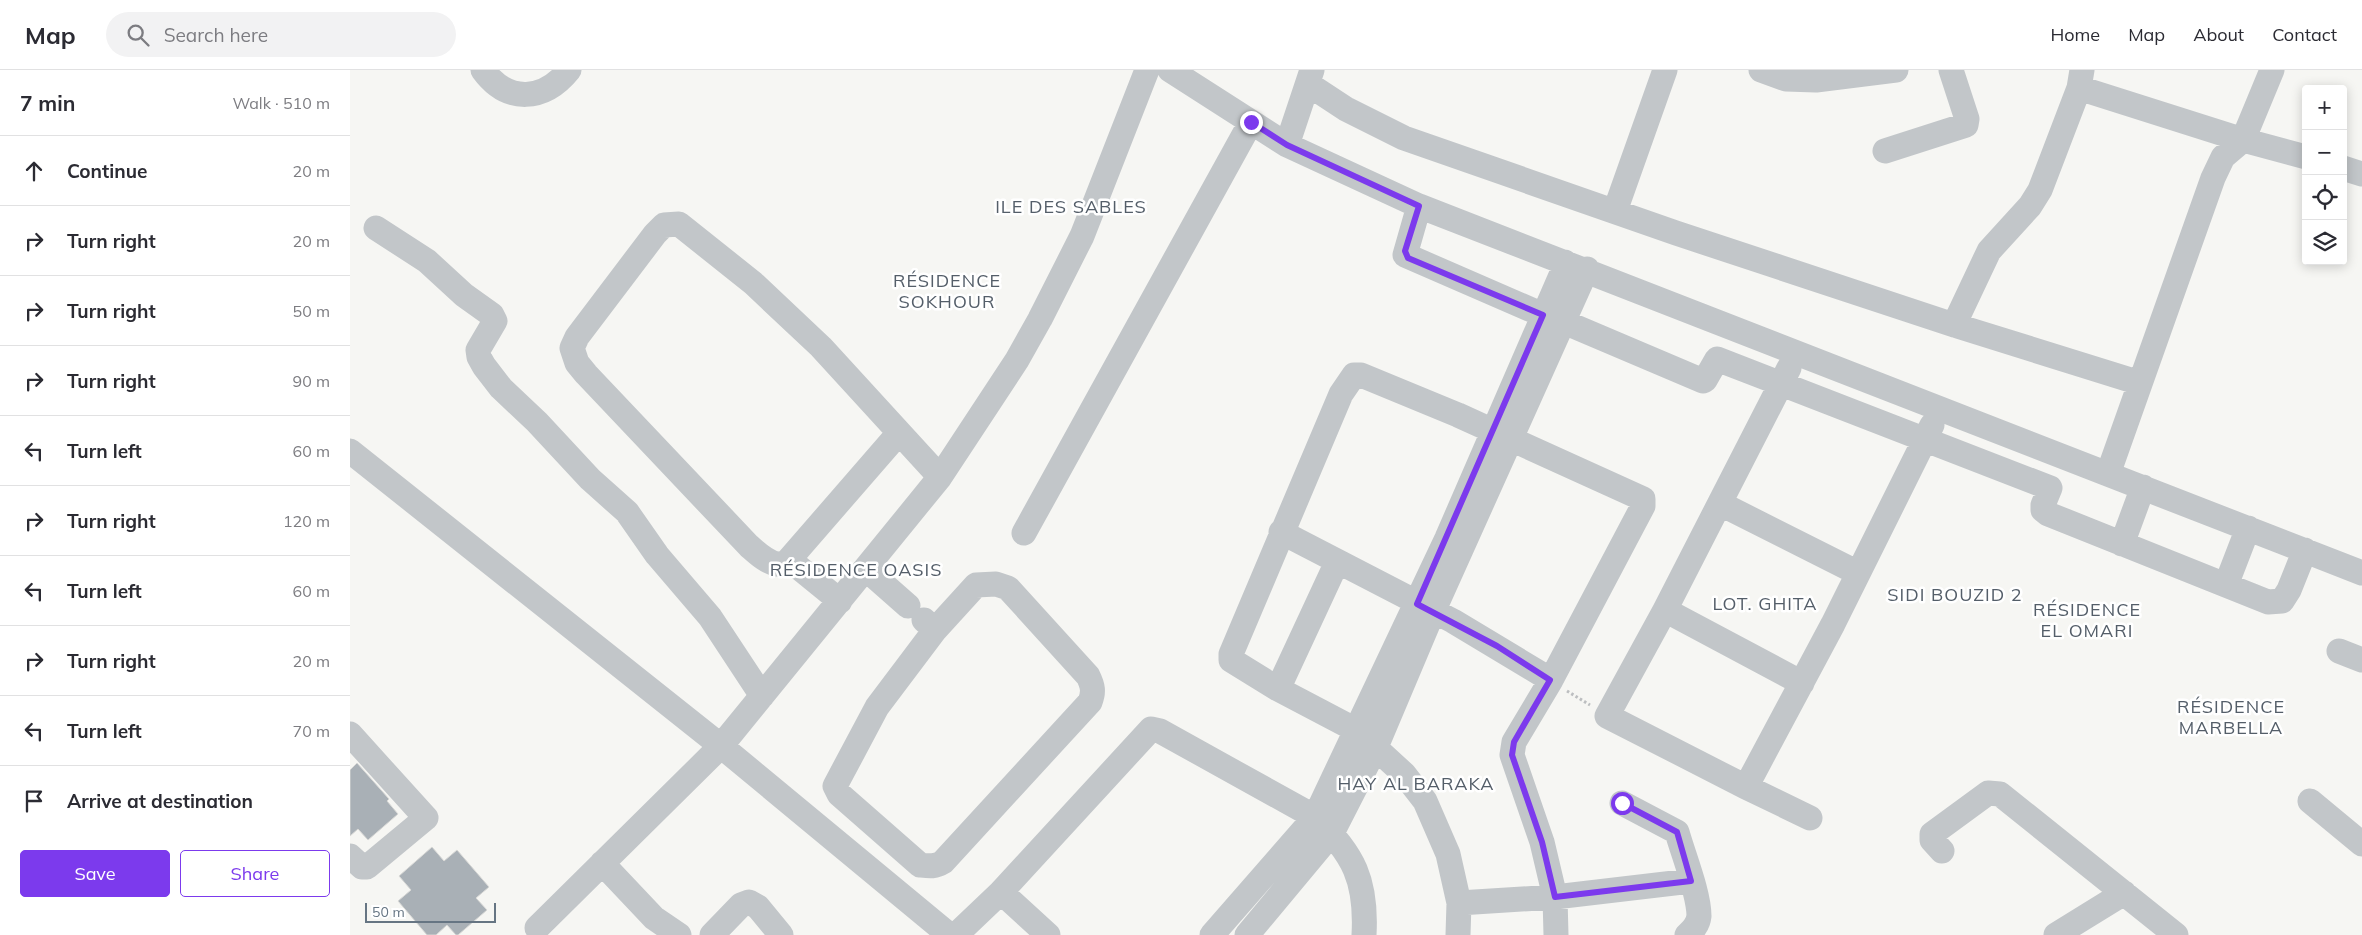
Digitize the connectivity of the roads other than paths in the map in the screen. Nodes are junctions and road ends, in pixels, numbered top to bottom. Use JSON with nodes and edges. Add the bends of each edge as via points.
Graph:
{"nodes":[{"id":1,"x":483,"y":70,"type":"edge"},
{"id":2,"x":569,"y":70,"type":"edge"},
{"id":3,"x":1147,"y":70,"type":"edge"},
{"id":4,"x":1170,"y":70,"type":"edge"},
{"id":5,"x":1666,"y":70,"type":"edge"},
{"id":6,"x":1761,"y":70,"type":"edge"},
{"id":7,"x":1896,"y":70,"type":"edge"},
{"id":8,"x":1951,"y":70,"type":"edge"},
{"id":9,"x":2272,"y":70,"type":"edge"},
{"id":10,"x":1310,"y":77,"type":"edge"},
{"id":11,"x":1198,"y":79,"type":"edge"},
{"id":12,"x":2080,"y":79,"type":"edge"},
{"id":13,"x":1251,"y":122,"type":"junction"},
{"id":14,"x":2243,"y":140,"type":"junction"},
{"id":15,"x":1287,"y":145,"type":"junction"},
{"id":16,"x":1885,"y":151,"type":"dead end"},
{"id":17,"x":2302,"y":155,"type":"edge"},
{"id":18,"x":2347,"y":169,"type":"edge"},
{"id":19,"x":2362,"y":174,"type":"edge"},
{"id":20,"x":1419,"y":206,"type":"junction"},
{"id":21,"x":1615,"y":211,"type":"junction"},
{"id":22,"x":376,"y":228,"type":"dead end"},
{"id":23,"x":1576,"y":266,"type":"junction"},
{"id":24,"x":1553,"y":319,"type":"junction"},
{"id":25,"x":1954,"y":325,"type":"junction"},
{"id":26,"x":1731,"y":326,"type":"junction"},
{"id":27,"x":1795,"y":353,"type":"junction"},
{"id":28,"x":1717,"y":359,"type":"junction"},
{"id":29,"x":1783,"y":383,"type":"junction"},
{"id":30,"x":2140,"y":383,"type":"junction"},
{"id":31,"x":1940,"y":409,"type":"junction"},
{"id":32,"x":898,"y":434,"type":"junction"},
{"id":33,"x":1502,"y":436,"type":"junction"},
{"id":34,"x":1926,"y":439,"type":"junction"},
{"id":35,"x":350,"y":451,"type":"edge"},
{"id":36,"x":2064,"y":457,"type":"junction"},
{"id":37,"x":2108,"y":474,"type":"junction"},
{"id":38,"x":940,"y":477,"type":"junction"},
{"id":39,"x":2143,"y":487,"type":"junction"},
{"id":40,"x":2050,"y":488,"type":"junction"},
{"id":41,"x":1721,"y":504,"type":"junction"},
{"id":42,"x":2248,"y":528,"type":"junction"},
{"id":43,"x":1281,"y":532,"type":"junction"},
{"id":44,"x":1024,"y":533,"type":"dead end"},
{"id":45,"x":2122,"y":544,"type":"junction"},
{"id":46,"x":2305,"y":550,"type":"junction"},
{"id":47,"x":1337,"y":562,"type":"junction"},
{"id":48,"x":786,"y":563,"type":"junction"},
{"id":49,"x":866,"y":569,"type":"junction"},
{"id":50,"x":1858,"y":573,"type":"junction"},
{"id":51,"x":2362,"y":573,"type":"edge"},
{"id":52,"x":2226,"y":585,"type":"junction"},
{"id":53,"x":840,"y":601,"type":"junction"},
{"id":54,"x":1425,"y":608,"type":"junction"},
{"id":55,"x":1666,"y":610,"type":"junction"},
{"id":56,"x":922,"y":619,"type":"junction"},
{"id":57,"x":2339,"y":651,"type":"dead end"},
{"id":58,"x":2362,"y":660,"type":"edge"},
{"id":59,"x":1550,"y":680,"type":"junction"},
{"id":60,"x":1802,"y":683,"type":"junction"},
{"id":61,"x":1278,"y":689,"type":"junction"},
{"id":62,"x":762,"y":696,"type":"junction"},
{"id":63,"x":1356,"y":730,"type":"junction"},
{"id":64,"x":350,"y":734,"type":"edge"},
{"id":65,"x":721,"y":746,"type":"junction"},
{"id":66,"x":1376,"y":747,"type":"junction"},
{"id":67,"x":1746,"y":788,"type":"junction"},
{"id":68,"x":2310,"y":801,"type":"dead end"},
{"id":69,"x":1622,"y":803,"type":"dead end"},
{"id":70,"x":1810,"y":818,"type":"dead end"},
{"id":71,"x":1324,"y":825,"type":"junction"},
{"id":72,"x":2362,"y":844,"type":"edge"},
{"id":73,"x":1942,"y":851,"type":"dead end"},
{"id":74,"x":350,"y":856,"type":"edge"},
{"id":75,"x":602,"y":863,"type":"junction"},
{"id":76,"x":1691,"y":881,"type":"junction"},
{"id":77,"x":1000,"y":892,"type":"junction"},
{"id":78,"x":2124,"y":893,"type":"junction"},
{"id":79,"x":1555,"y":897,"type":"junction"},
{"id":80,"x":1459,"y":903,"type":"junction"},
{"id":81,"x":537,"y":928,"type":"dead end"},
{"id":82,"x":1260,"y":931,"type":"edge"},
{"id":83,"x":680,"y":935,"type":"edge"},
{"id":84,"x":712,"y":935,"type":"edge"},
{"id":85,"x":781,"y":935,"type":"edge"},
{"id":86,"x":1048,"y":935,"type":"edge"},
{"id":87,"x":1212,"y":935,"type":"edge"},
{"id":88,"x":1364,"y":935,"type":"edge"},
{"id":89,"x":1458,"y":935,"type":"edge"},
{"id":90,"x":1556,"y":935,"type":"edge"},
{"id":91,"x":1687,"y":935,"type":"edge"},
{"id":92,"x":2056,"y":935,"type":"edge"},
{"id":93,"x":2176,"y":935,"type":"edge"}],
"edges":[{"from":1,"to":2,"type":"street","via":[[496,84],[510,92],[530,95],[552,87]]},
{"from":3,"to":38,"type":"street","via":[[1082,236],[1040,319]]},
{"from":4,"to":11,"type":"street"},
{"from":5,"to":21,"type":"street"},
{"from":6,"to":7,"type":"street","via":[[1786,79],[1816,80]]},
{"from":8,"to":16,"type":"street","via":[[1967,119],[1966,125]]},
{"from":9,"to":14,"type":"street"},
{"from":10,"to":15,"type":"street"},
{"from":10,"to":21,"type":"street","via":[[1346,109],[1404,138]]},
{"from":11,"to":13,"type":"street"},
{"from":12,"to":14,"type":"street"},
{"from":12,"to":25,"type":"street","via":[[2040,190],[2030,206],[1989,250]]},
{"from":13,"to":15,"type":"street"},
{"from":13,"to":44,"type":"street"},
{"from":14,"to":17,"type":"street"},
{"from":14,"to":30,"type":"street","via":[[2223,157],[2213,178]]},
{"from":15,"to":20,"type":"street"},
{"from":18,"to":19,"type":"street"},
{"from":20,"to":23,"type":"street"},
{"from":20,"to":24,"type":"street","via":[[1405,255]]},
{"from":21,"to":25,"type":"street"},
{"from":22,"to":62,"type":"street","via":[[428,261],[464,295],[492,315],[495,321],[478,350],[484,366],[501,388],[590,479],[627,512],[657,555],[710,617]]},
{"from":23,"to":24,"type":"street"},
{"from":23,"to":26,"type":"street"},
{"from":24,"to":28,"type":"street","via":[[1702,381]]},
{"from":24,"to":33,"type":"street"},
{"from":25,"to":30,"type":"street"},
{"from":26,"to":27,"type":"street"},
{"from":26,"to":28,"type":"street"},
{"from":27,"to":29,"type":"street"},
{"from":27,"to":31,"type":"street"},
{"from":28,"to":29,"type":"street"},
{"from":29,"to":34,"type":"street"},
{"from":29,"to":41,"type":"street"},
{"from":30,"to":37,"type":"street"},
{"from":31,"to":34,"type":"street"},
{"from":31,"to":36,"type":"street"},
{"from":32,"to":38,"type":"street"},
{"from":32,"to":48,"type":"street"},
{"from":32,"to":48,"type":"street","via":[[821,347],[753,283],[679,224],[664,225],[655,234],[576,338],[572,348],[574,355],[586,374],[749,546],[770,561]]},
{"from":33,"to":43,"type":"street","via":[[1361,375],[1352,376],[1341,394]]},
{"from":33,"to":54,"type":"street"},
{"from":33,"to":59,"type":"street","via":[[1643,498],[1643,506]]},
{"from":34,"to":40,"type":"street"},
{"from":34,"to":50,"type":"street"},
{"from":35,"to":65,"type":"street"},
{"from":36,"to":37,"type":"street"},
{"from":36,"to":40,"type":"street"},
{"from":37,"to":39,"type":"street"},
{"from":38,"to":49,"type":"street"},
{"from":39,"to":42,"type":"street"},
{"from":39,"to":45,"type":"street"},
{"from":40,"to":45,"type":"street","via":[[2042,505],[2048,514]]},
{"from":41,"to":50,"type":"street"},
{"from":41,"to":55,"type":"street"},
{"from":42,"to":46,"type":"street"},
{"from":42,"to":52,"type":"street"},
{"from":43,"to":47,"type":"street"},
{"from":43,"to":61,"type":"street","via":[[1231,657]]},
{"from":45,"to":52,"type":"street"},
{"from":46,"to":51,"type":"street"},
{"from":46,"to":52,"type":"street","via":[[2282,601],[2268,602]]},
{"from":47,"to":54,"type":"street"},
{"from":47,"to":61,"type":"street"},
{"from":48,"to":53,"type":"street","via":[[797,566]]},
{"from":49,"to":53,"type":"street"},
{"from":49,"to":56,"type":"street"},
{"from":50,"to":60,"type":"street"},
{"from":53,"to":62,"type":"street"},
{"from":54,"to":59,"type":"street","via":[[1497,646]]},
{"from":54,"to":63,"type":"street"},
{"from":54,"to":66,"type":"street"},
{"from":55,"to":60,"type":"street"},
{"from":55,"to":67,"type":"street","via":[[1607,716]]},
{"from":56,"to":56,"type":"street","via":[[976,585],[996,584],[1008,588],[1093,684],[1090,702],[936,866],[920,865],[839,794],[835,786]]},
{"from":57,"to":58,"type":"street"},
{"from":59,"to":79,"type":"street","via":[[1514,742],[1512,755],[1542,842]]},
{"from":60,"to":67,"type":"street"},
{"from":61,"to":63,"type":"street"},
{"from":62,"to":65,"type":"street"},
{"from":63,"to":66,"type":"street"},
{"from":63,"to":71,"type":"street"},
{"from":64,"to":74,"type":"street","via":[[426,818],[367,867]]},
{"from":65,"to":75,"type":"street"},
{"from":65,"to":77,"type":"street","via":[[948,934],[960,931]]},
{"from":66,"to":71,"type":"street"},
{"from":66,"to":80,"type":"street","via":[[1404,774],[1425,801],[1448,854]]},
{"from":67,"to":70,"type":"street"},
{"from":68,"to":72,"type":"street"},
{"from":69,"to":76,"type":"street","via":[[1677,832]]},
{"from":71,"to":77,"type":"street","via":[[1160,731],[1151,730]]},
{"from":71,"to":82,"type":"street"},
{"from":71,"to":87,"type":"street"},
{"from":71,"to":88,"type":"street","via":[[1359,874],[1364,899]]},
{"from":73,"to":78,"type":"street","via":[[1932,840],[1932,834],[1984,795],[1996,792]]},
{"from":75,"to":81,"type":"street"},
{"from":75,"to":83,"type":"street","via":[[654,918]]},
{"from":76,"to":79,"type":"street"},
{"from":76,"to":91,"type":"street","via":[[1699,916],[1694,929]]},
{"from":77,"to":86,"type":"street"},
{"from":78,"to":92,"type":"street"},
{"from":78,"to":93,"type":"street"},
{"from":79,"to":80,"type":"street"},
{"from":79,"to":90,"type":"street"},
{"from":80,"to":89,"type":"street"},
{"from":84,"to":85,"type":"street","via":[[741,905],[749,902],[758,907]]}]}
